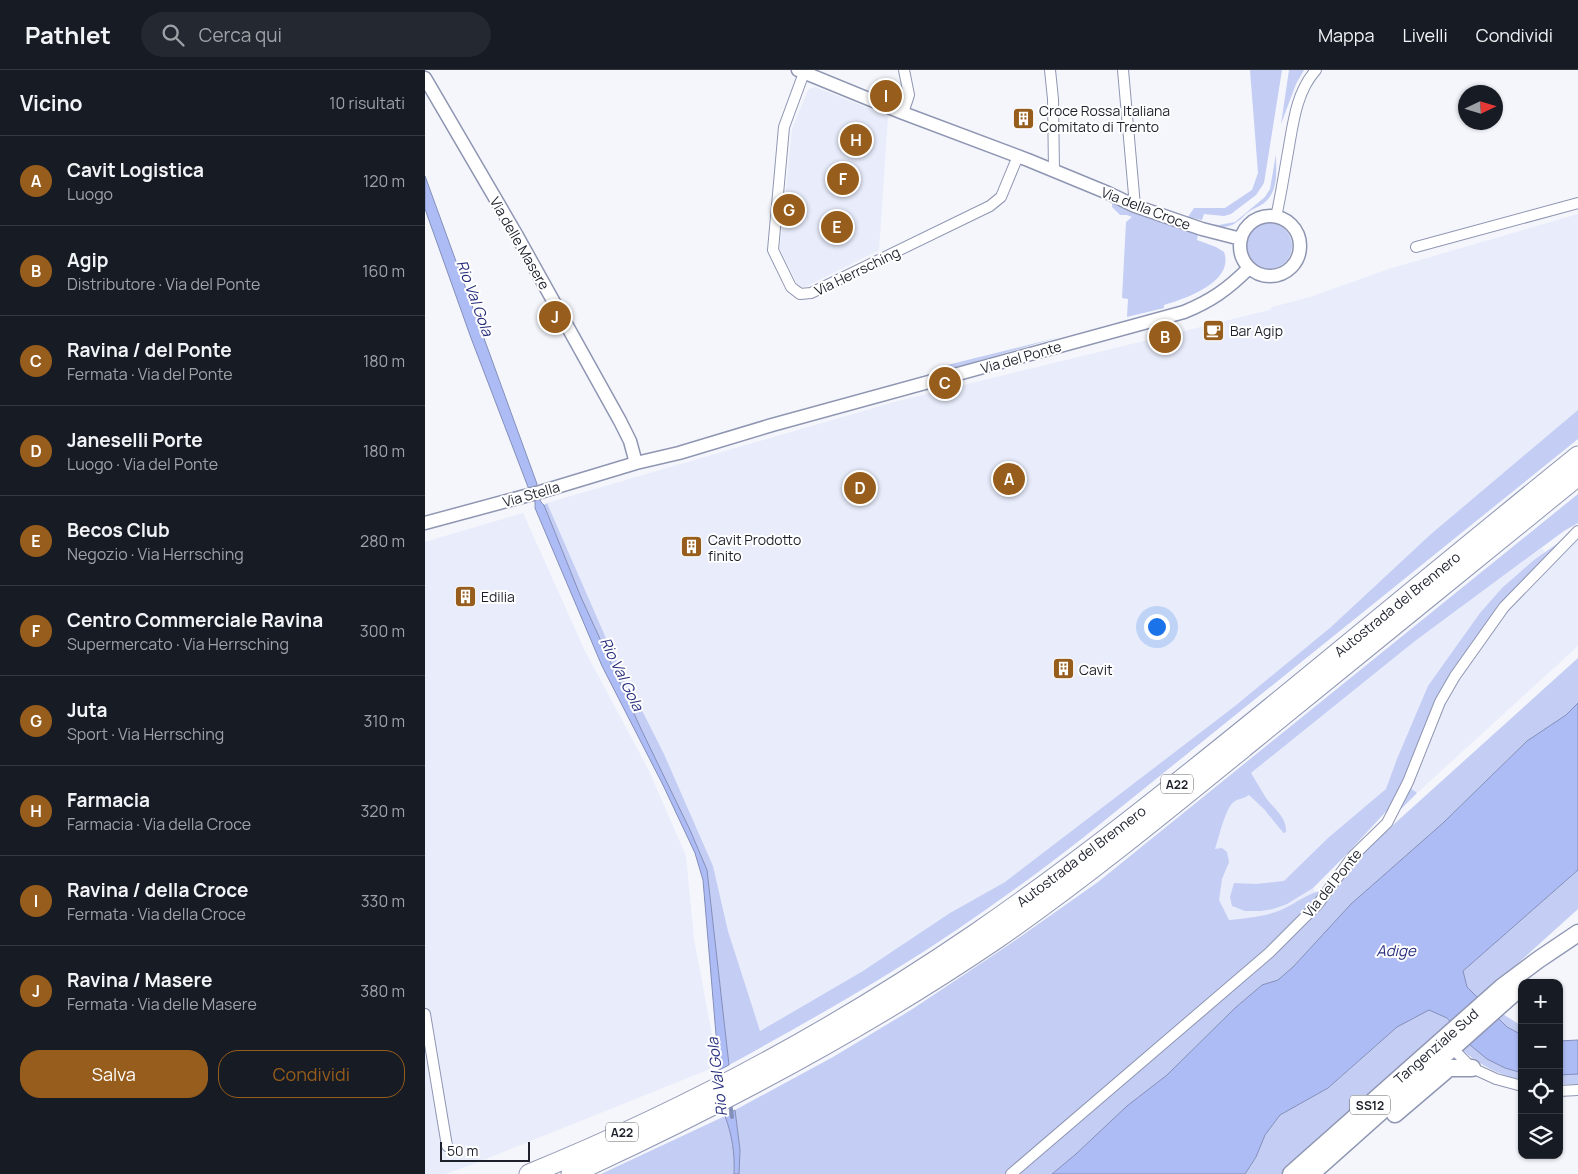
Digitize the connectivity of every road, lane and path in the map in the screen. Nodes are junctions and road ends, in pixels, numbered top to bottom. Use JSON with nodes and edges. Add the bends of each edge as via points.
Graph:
{"nodes":[{"id":1,"x":905,"y":70,"type":"edge"},
{"id":2,"x":1050,"y":70,"type":"edge"},
{"id":3,"x":1123,"y":70,"type":"edge"},
{"id":4,"x":1317,"y":70,"type":"edge"},
{"id":5,"x":803,"y":71,"type":"edge"},
{"id":6,"x":425,"y":78,"type":"edge"},
{"id":7,"x":903,"y":113,"type":"junction"},
{"id":8,"x":1017,"y":156,"type":"junction"},
{"id":9,"x":1054,"y":171,"type":"junction"},
{"id":10,"x":1578,"y":203,"type":"edge"},
{"id":11,"x":1135,"y":206,"type":"junction"},
{"id":12,"x":1276,"y":216,"type":"junction"},
{"id":13,"x":1241,"y":238,"type":"junction"},
{"id":14,"x":1416,"y":247,"type":"dead end"},
{"id":15,"x":1249,"y":268,"type":"junction"},
{"id":16,"x":1578,"y":456,"type":"edge"},
{"id":17,"x":636,"y":463,"type":"junction"},
{"id":18,"x":1578,"y":476,"type":"edge"},
{"id":19,"x":425,"y":523,"type":"edge"},
{"id":20,"x":1578,"y":531,"type":"edge"},
{"id":21,"x":1578,"y":933,"type":"edge"},
{"id":22,"x":1578,"y":945,"type":"edge"},
{"id":23,"x":1542,"y":963,"type":"junction"},
{"id":24,"x":1529,"y":979,"type":"edge"},
{"id":25,"x":1518,"y":988,"type":"edge"},
{"id":26,"x":1493,"y":1004,"type":"junction"},
{"id":27,"x":425,"y":1014,"type":"edge"},
{"id":28,"x":1452,"y":1042,"type":"junction"},
{"id":29,"x":1472,"y":1068,"type":"junction"},
{"id":30,"x":748,"y":1079,"type":"junction"},
{"id":31,"x":1518,"y":1085,"type":"edge"},
{"id":32,"x":1578,"y":1090,"type":"edge"},
{"id":33,"x":1563,"y":1091,"type":"edge"},
{"id":34,"x":715,"y":1097,"type":"junction"},
{"id":35,"x":447,"y":1146,"type":"dead end"},
{"id":36,"x":1330,"y":1157,"type":"junction"},
{"id":37,"x":529,"y":1174,"type":"edge"},
{"id":38,"x":571,"y":1174,"type":"edge"},
{"id":39,"x":1011,"y":1174,"type":"edge"},
{"id":40,"x":1291,"y":1174,"type":"edge"},
{"id":41,"x":1311,"y":1174,"type":"edge"}],
"edges":[{"from":1,"to":7,"type":"street","via":[[909,95]]},
{"from":2,"to":9,"type":"street"},
{"from":3,"to":11,"type":"street"},
{"from":4,"to":12,"type":"street","via":[[1302,90],[1295,113]]},
{"from":5,"to":7,"type":"street","name":"Via della Croce"},
{"from":5,"to":8,"type":"street","name":"Via Herrsching","via":[[784,127],[773,250],[791,287],[799,294],[811,293],[990,206],[1001,197]]},
{"from":6,"to":17,"type":"street","name":"Via delle Masere","via":[[620,421]]},
{"from":7,"to":8,"type":"street","name":"Via della Croce"},
{"from":8,"to":9,"type":"street","name":"Via della Croce"},
{"from":9,"to":11,"type":"street","name":"Via della Croce"},
{"from":10,"to":14,"type":"street"},
{"from":11,"to":13,"type":"street","name":"Via della Croce","via":[[1202,229]]},
{"from":12,"to":13,"type":"street","via":[[1258,218],[1246,227]]},
{"from":12,"to":15,"type":"street","via":[[1293,227],[1298,237],[1299,252],[1295,263],[1273,276],[1259,274]]},
{"from":13,"to":15,"type":"street","via":[[1240,250]]},
{"from":15,"to":17,"type":"street","name":"Via del Ponte","via":[[1217,296],[1184,312]]},
{"from":16,"to":30,"type":"highway","name":"Autostrada del Brennero","number":"A22","via":[[1187,776],[1059,874],[974,935],[813,1034]]},
{"from":17,"to":19,"type":"street","name":"Via Stella"},
{"from":18,"to":30,"type":"highway","name":"Autostrada del Brennero","number":"A22","via":[[1077,880],[997,938],[895,1004],[806,1056]]},
{"from":20,"to":39,"type":"street","name":"Via del Ponte","via":[[1504,607],[1455,676],[1440,702],[1408,782],[1387,823],[1353,856],[1318,904],[1269,953]]},
{"from":21,"to":23,"type":"highway","number":"SS12"},
{"from":22,"to":23,"type":"highway","number":"SS12"},
{"from":23,"to":24,"type":"highway","number":"SS12"},
{"from":23,"to":26,"type":"highway","name":"Tangenziale Sud","number":"SS12","via":[[1502,987]]},
{"from":25,"to":26,"type":"highway","name":"Tangenziale Sud","number":"SS12"},
{"from":26,"to":28,"type":"highway","name":"Tangenziale Sud","number":"SS12"},
{"from":27,"to":35,"type":"street"},
{"from":28,"to":29,"type":"street","name":"Tangenziale Sud"},
{"from":28,"to":36,"type":"highway","name":"Tangenziale Sud","number":"SS12"},
{"from":28,"to":40,"type":"highway","name":"Tangenziale Sud","number":"SS12"},
{"from":29,"to":31,"type":"street","name":"Tangenziale Sud"},
{"from":29,"to":36,"type":"highway","via":[[1449,1068],[1351,1152]]},
{"from":30,"to":34,"type":"highway","name":"Autostrada del Brennero","number":"A22"},
{"from":32,"to":33,"type":"street"},
{"from":34,"to":37,"type":"highway","name":"Autostrada del Brennero","number":"A22"},
{"from":34,"to":38,"type":"highway","name":"Autostrada del Brennero","number":"A22"},
{"from":36,"to":41,"type":"highway","name":"Tangenziale Sud","number":"SS12"}]}
